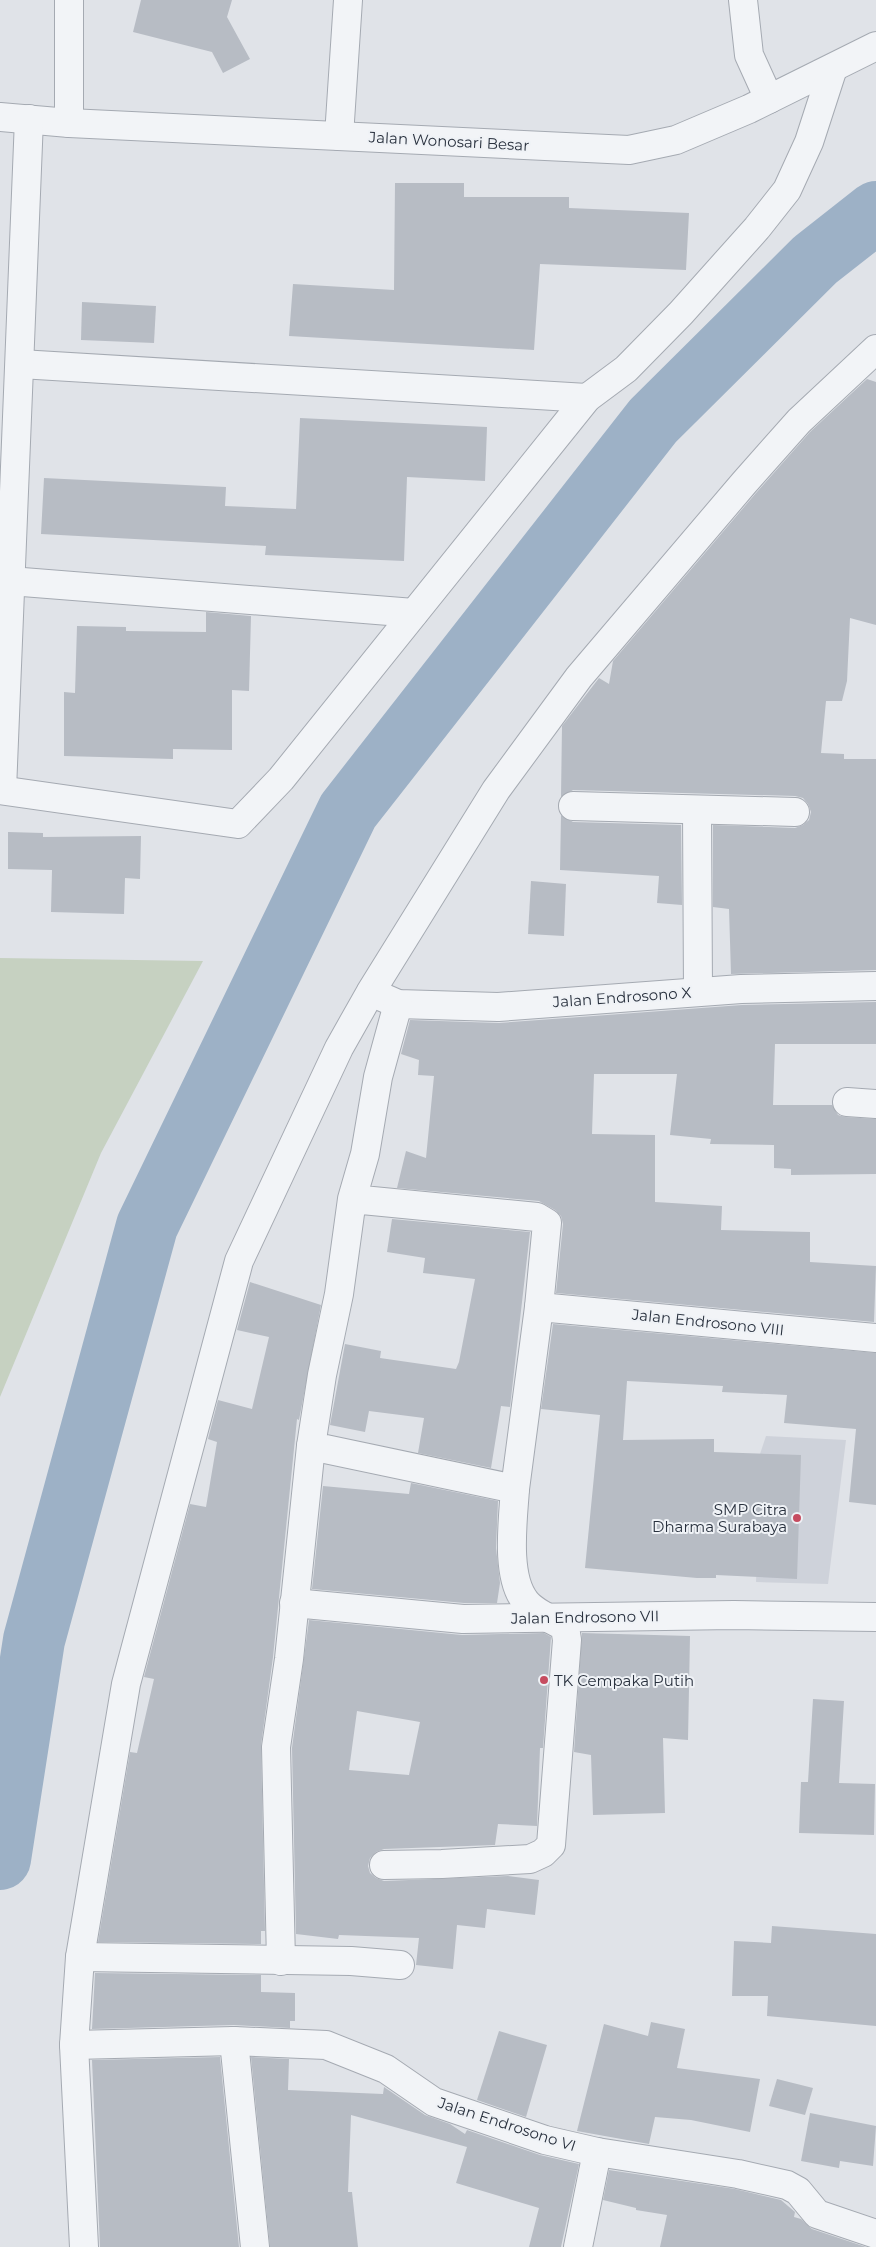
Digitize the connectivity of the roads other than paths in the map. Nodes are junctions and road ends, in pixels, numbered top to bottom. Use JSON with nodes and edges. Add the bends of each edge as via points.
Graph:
{"nodes":[{"id":1,"x":69,"y":0,"type":"edge"},
{"id":2,"x":348,"y":0,"type":"edge"},
{"id":3,"x":743,"y":0,"type":"edge"},
{"id":4,"x":876,"y":46,"type":"edge"},
{"id":5,"x":833,"y":68,"type":"junction"},
{"id":6,"x":769,"y":98,"type":"junction"},
{"id":7,"x":0,"y":117,"type":"edge"},
{"id":8,"x":29,"y":119,"type":"junction"},
{"id":9,"x":69,"y":123,"type":"junction"},
{"id":10,"x":339,"y":136,"type":"junction"},
{"id":11,"x":876,"y":349,"type":"edge"},
{"id":12,"x":20,"y":364,"type":"junction"},
{"id":13,"x":587,"y":398,"type":"junction"},
{"id":14,"x":10,"y":581,"type":"junction"},
{"id":15,"x":414,"y":614,"type":"junction"},
{"id":16,"x":1,"y":790,"type":"edge"},
{"id":17,"x":573,"y":806,"type":"dead end"},
{"id":18,"x":697,"y":811,"type":"junction"},
{"id":19,"x":795,"y":812,"type":"dead end"},
{"id":20,"x":876,"y":986,"type":"edge"},
{"id":21,"x":698,"y":992,"type":"junction"},
{"id":22,"x":370,"y":993,"type":"junction"},
{"id":23,"x":398,"y":1004,"type":"junction"},
{"id":24,"x":847,"y":1102,"type":"dead end"},
{"id":25,"x":876,"y":1104,"type":"edge"},
{"id":26,"x":352,"y":1199,"type":"junction"},
{"id":27,"x":540,"y":1307,"type":"junction"},
{"id":28,"x":876,"y":1338,"type":"edge"},
{"id":29,"x":311,"y":1446,"type":"junction"},
{"id":30,"x":515,"y":1489,"type":"junction"},
{"id":31,"x":294,"y":1603,"type":"junction"},
{"id":32,"x":546,"y":1616,"type":"junction"},
{"id":33,"x":876,"y":1617,"type":"edge"},
{"id":34,"x":384,"y":1865,"type":"dead end"},
{"id":35,"x":80,"y":1956,"type":"junction"},
{"id":36,"x":281,"y":1960,"type":"junction"},
{"id":37,"x":400,"y":1965,"type":"dead end"},
{"id":38,"x":234,"y":2041,"type":"junction"},
{"id":39,"x":74,"y":2045,"type":"junction"},
{"id":40,"x":597,"y":2152,"type":"junction"},
{"id":41,"x":876,"y":2234,"type":"edge"},
{"id":42,"x":84,"y":2247,"type":"edge"},
{"id":43,"x":255,"y":2247,"type":"edge"},
{"id":44,"x":578,"y":2247,"type":"edge"}],
"edges":[{"from":1,"to":9,"type":"street"},
{"from":2,"to":10,"type":"street"},
{"from":3,"to":6,"type":"street","via":[[749,55]]},
{"from":4,"to":5,"type":"street","name":"Jalan Wonosari Besar"},
{"from":5,"to":6,"type":"street","name":"Jalan Wonosari Besar"},
{"from":5,"to":13,"type":"street","via":[[809,142],[787,190],[681,313],[626,369]]},
{"from":6,"to":10,"type":"street","name":"Jalan Wonosari Besar","via":[[676,140],[629,150]]},
{"from":7,"to":8,"type":"street","name":"Jalan Wonosari Besar"},
{"from":8,"to":9,"type":"street","name":"Jalan Wonosari Besar"},
{"from":8,"to":12,"type":"street"},
{"from":9,"to":10,"type":"street","name":"Jalan Wonosari Besar"},
{"from":11,"to":22,"type":"street","via":[[799,421],[579,677],[496,790]]},
{"from":12,"to":13,"type":"street"},
{"from":12,"to":14,"type":"street"},
{"from":13,"to":15,"type":"street"},
{"from":14,"to":15,"type":"street"},
{"from":14,"to":16,"type":"street"},
{"from":15,"to":16,"type":"street","via":[[282,779],[238,824]]},
{"from":17,"to":18,"type":"street"},
{"from":18,"to":19,"type":"street"},
{"from":18,"to":21,"type":"street"},
{"from":20,"to":21,"type":"street","name":"Jalan Endrosono X"},
{"from":21,"to":23,"type":"street","name":"Jalan Endrosono X","via":[[498,1007]]},
{"from":22,"to":23,"type":"street","name":"Jalan Endrosono X"},
{"from":22,"to":35,"type":"street","via":[[339,1048],[239,1261],[126,1684]]},
{"from":23,"to":26,"type":"street","via":[[378,1077],[365,1154]]},
{"from":24,"to":25,"type":"street"},
{"from":26,"to":27,"type":"street","via":[[544,1219],[547,1223]]},
{"from":26,"to":29,"type":"street","via":[[339,1294]]},
{"from":27,"to":28,"type":"street","name":"Jalan Endrosono VIII"},
{"from":27,"to":30,"type":"street"},
{"from":29,"to":30,"type":"street"},
{"from":29,"to":31,"type":"street"},
{"from":30,"to":32,"type":"street","via":[[512,1531],[516,1586],[526,1603]]},
{"from":31,"to":32,"type":"street","name":"Jalan Endrosono VII","via":[[463,1619]]},
{"from":31,"to":36,"type":"street","via":[[276,1747]]},
{"from":32,"to":33,"type":"street","name":"Jalan Endrosono VII"},
{"from":32,"to":34,"type":"street","via":[[565,1627],[568,1640],[551,1845],[544,1853],[530,1859]]},
{"from":35,"to":36,"type":"street"},
{"from":35,"to":39,"type":"street"},
{"from":36,"to":37,"type":"street"},
{"from":38,"to":39,"type":"street","name":"Jalan Endrosono VI"},
{"from":38,"to":40,"type":"street","name":"Jalan Endrosono VI","via":[[326,2045],[386,2069],[434,2102],[545,2140]]},
{"from":38,"to":43,"type":"street"},
{"from":39,"to":42,"type":"street"},
{"from":40,"to":41,"type":"street","name":"Jalan Endrosono VI","via":[[787,2185],[798,2191],[817,2214]]},
{"from":40,"to":44,"type":"street"}]}
